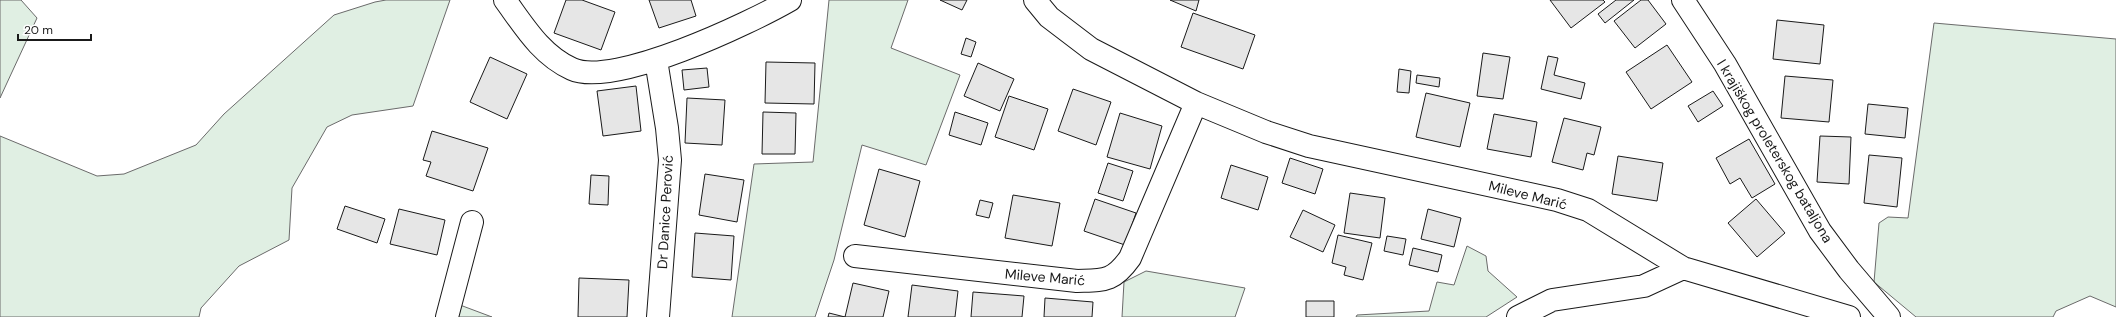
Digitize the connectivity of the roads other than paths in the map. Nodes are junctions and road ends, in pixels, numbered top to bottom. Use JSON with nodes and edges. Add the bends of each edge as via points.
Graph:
{"nodes":[{"id":1,"x":505,"y":0,"type":"edge"},
{"id":2,"x":790,"y":0,"type":"edge"},
{"id":3,"x":1035,"y":0,"type":"edge"},
{"id":4,"x":1683,"y":0,"type":"edge"},
{"id":5,"x":656,"y":60,"type":"junction"},
{"id":6,"x":1196,"y":103,"type":"junction"},
{"id":7,"x":472,"y":222,"type":"dead end"},
{"id":8,"x":855,"y":256,"type":"dead end"},
{"id":9,"x":1683,"y":268,"type":"junction"},
{"id":10,"x":1883,"y":315,"type":"edge"},
{"id":11,"x":447,"y":317,"type":"edge"},
{"id":12,"x":658,"y":317,"type":"edge"},
{"id":13,"x":1518,"y":317,"type":"edge"},
{"id":14,"x":1848,"y":317,"type":"edge"}],
"edges":[{"from":1,"to":5,"type":"street","via":[[538,44],[573,70],[603,73]]},
{"from":2,"to":5,"type":"street","via":[[740,26]]},
{"from":3,"to":6,"type":"street","name":"Mileve Marić","via":[[1049,17],[1091,49]]},
{"from":4,"to":10,"type":"street","name":"I krajiškog proleterskog bataljona","via":[[1725,64],[1820,231]]},
{"from":5,"to":12,"type":"street","name":"Dr Danice Perović","via":[[670,160]]},
{"from":6,"to":8,"type":"street","name":"Mileve Marić","via":[[1130,258],[1120,272],[1110,278],[1100,281],[1077,281]]},
{"from":6,"to":9,"type":"street","name":"Mileve Marić","via":[[1266,132],[1309,146],[1550,199],[1588,210]]},
{"from":7,"to":11,"type":"street"},
{"from":9,"to":13,"type":"street","via":[[1644,286],[1552,300]]},
{"from":9,"to":14,"type":"street","name":"Mileve Marić"}]}
